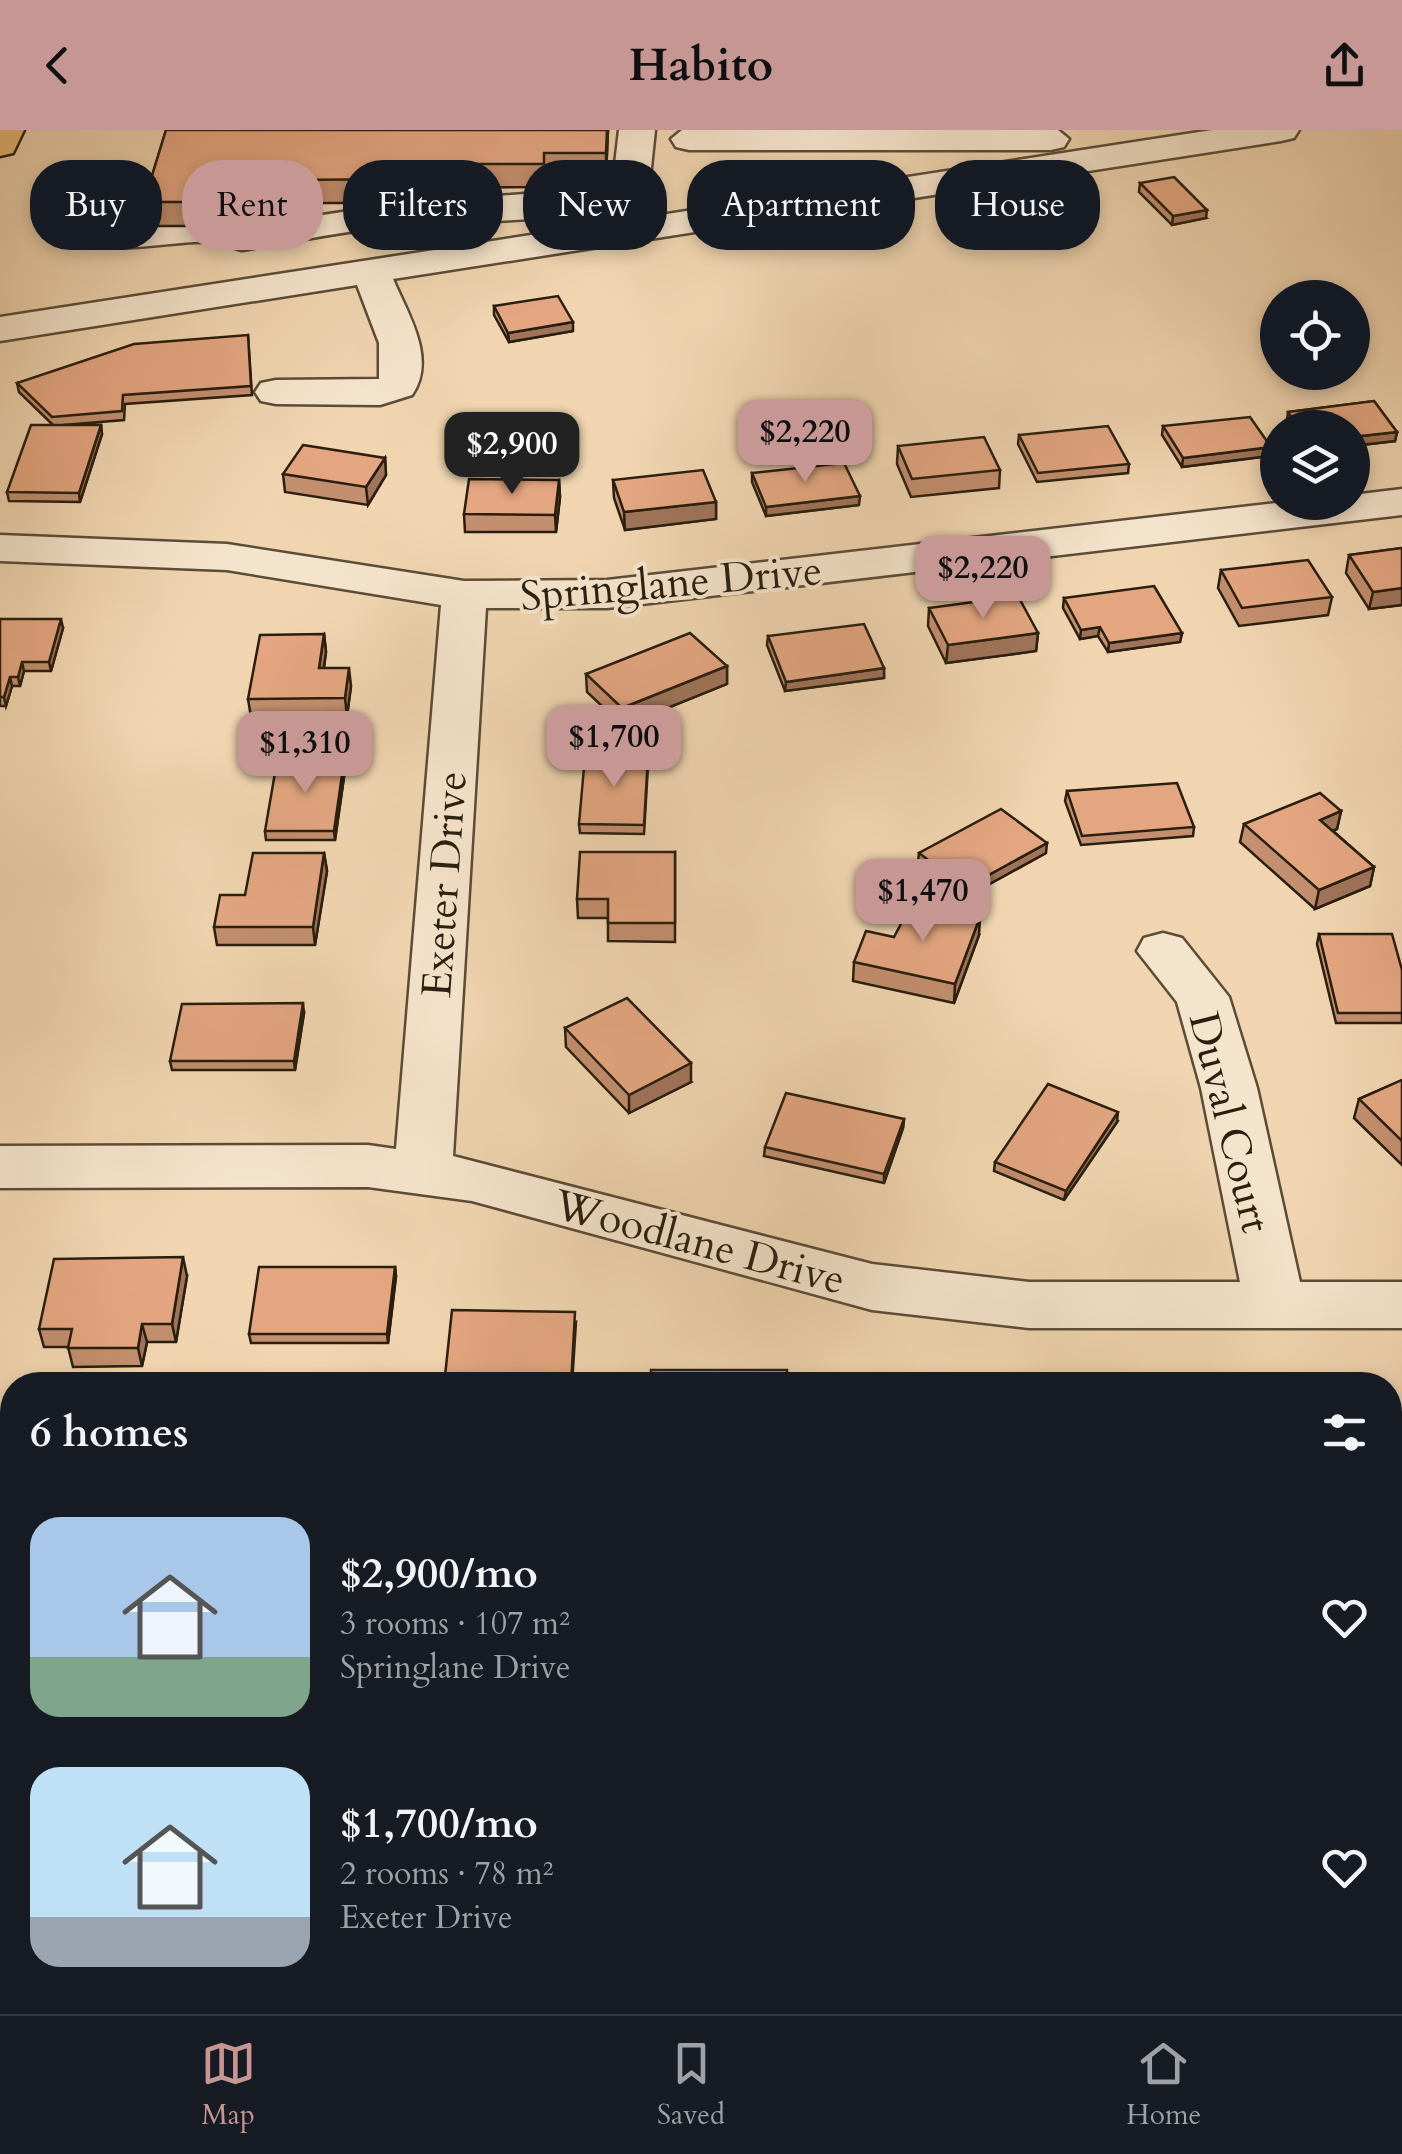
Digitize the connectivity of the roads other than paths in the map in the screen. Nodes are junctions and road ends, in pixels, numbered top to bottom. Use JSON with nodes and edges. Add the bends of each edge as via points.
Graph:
{"nodes":[{"id":1,"x":4,"y":130,"type":"edge"},
{"id":2,"x":637,"y":130,"type":"edge"},
{"id":3,"x":1280,"y":130,"type":"edge"},
{"id":4,"x":1103,"y":142,"type":"edge"},
{"id":5,"x":0,"y":145,"type":"edge"},
{"id":6,"x":837,"y":160,"type":"edge"},
{"id":7,"x":837,"y":160,"type":"edge"},
{"id":8,"x":687,"y":171,"type":"edge"},
{"id":9,"x":162,"y":234,"type":"edge"},
{"id":10,"x":371,"y":272,"type":"junction"},
{"id":11,"x":0,"y":329,"type":"edge"},
{"id":12,"x":276,"y":392,"type":"dead end"},
{"id":13,"x":1402,"y":502,"type":"edge"},
{"id":14,"x":0,"y":548,"type":"edge"},
{"id":15,"x":464,"y":596,"type":"junction"},
{"id":16,"x":1163,"y":950,"type":"dead end"},
{"id":17,"x":0,"y":1168,"type":"edge"},
{"id":18,"x":423,"y":1174,"type":"junction"},
{"id":19,"x":1275,"y":1305,"type":"junction"},
{"id":20,"x":1402,"y":1305,"type":"edge"}],
"edges":[{"from":1,"to":5,"type":"main road"},
{"from":2,"to":9,"type":"street","via":[[631,187],[624,194],[392,216],[242,239],[233,231]]},
{"from":3,"to":4,"type":"street"},
{"from":4,"to":6,"type":"street"},
{"from":4,"to":7,"type":"street"},
{"from":8,"to":10,"type":"street"},
{"from":10,"to":11,"type":"street"},
{"from":10,"to":12,"type":"street","via":[[399,338],[398,386],[380,393]]},
{"from":13,"to":15,"type":"street","name":"Springlane Drive","via":[[607,594]]},
{"from":14,"to":15,"type":"street","name":"Springlane Drive","via":[[228,557]]},
{"from":15,"to":18,"type":"street","name":"Exeter Drive"},
{"from":16,"to":19,"type":"street","name":"Duval Court","via":[[1202,997]]},
{"from":17,"to":18,"type":"street","name":"Woodlane Drive","via":[[368,1166]]},
{"from":18,"to":19,"type":"street","name":"Woodlane Drive","via":[[472,1180],[872,1286],[1029,1305]]},
{"from":19,"to":20,"type":"street","name":"Woodlane Drive"}]}
